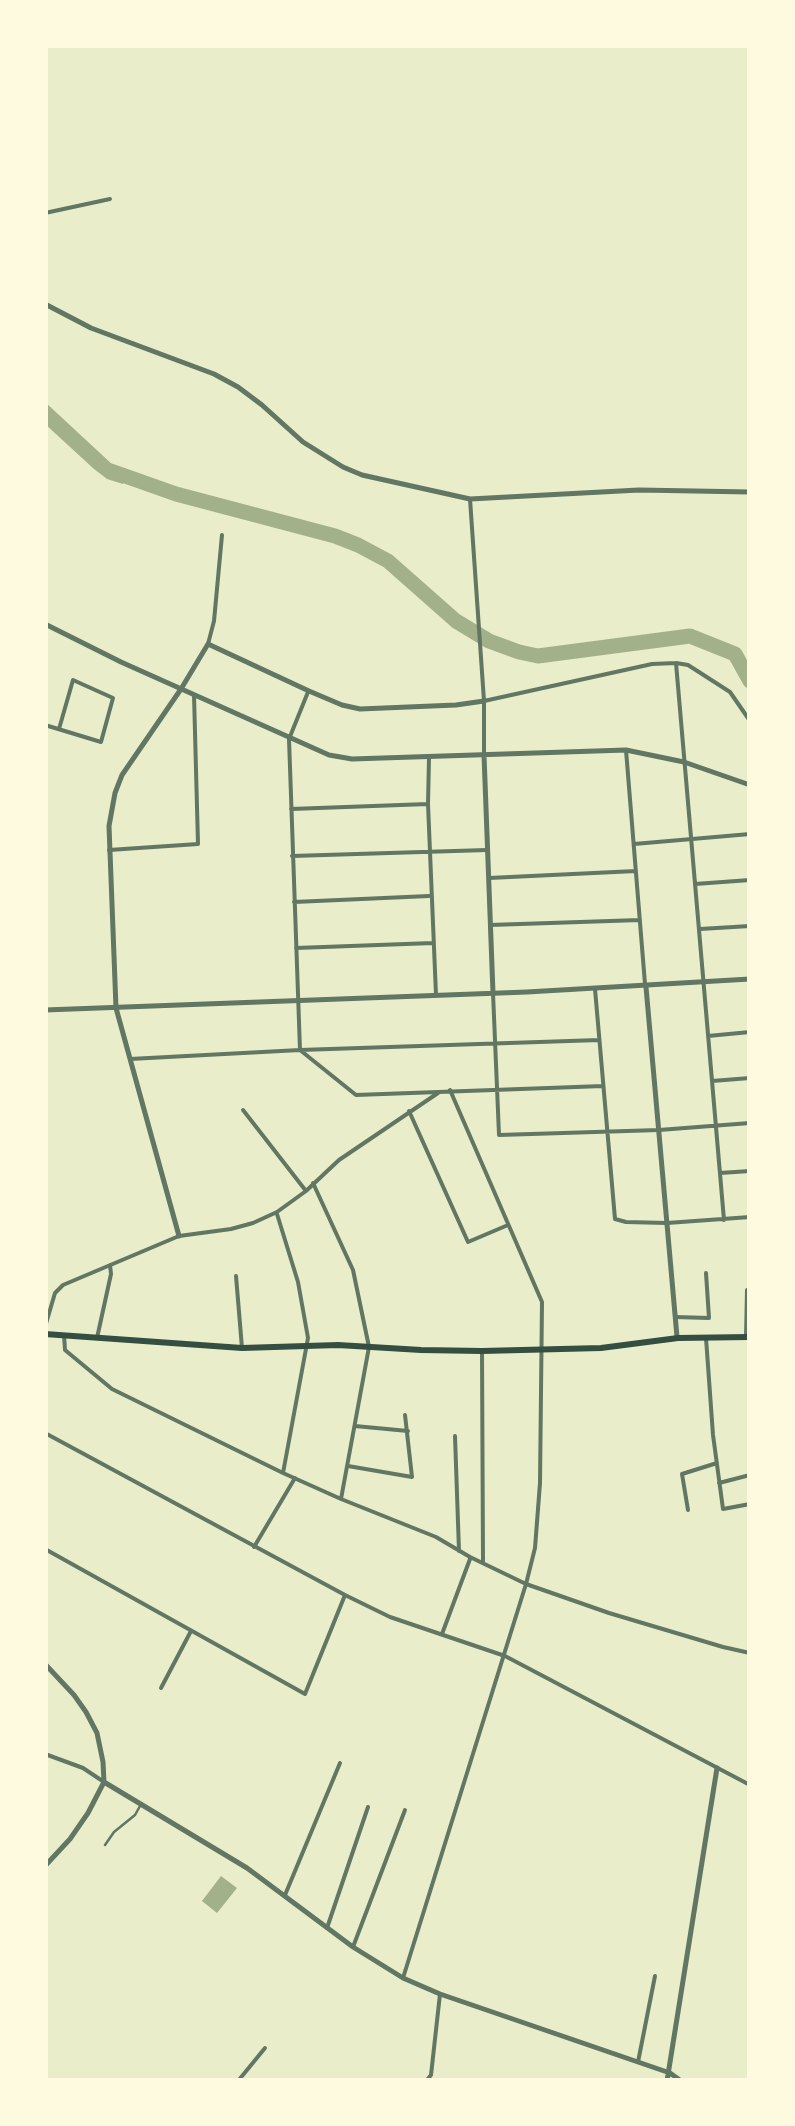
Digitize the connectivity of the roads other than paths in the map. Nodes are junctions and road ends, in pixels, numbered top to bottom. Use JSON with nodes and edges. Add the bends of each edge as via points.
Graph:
{"nodes":[{"id":1,"x":110,"y":198,"type":"dead end"},
{"id":2,"x":45,"y":213,"type":"edge"},
{"id":3,"x":45,"y":304,"type":"edge"},
{"id":4,"x":750,"y":492,"type":"edge"},
{"id":5,"x":470,"y":499,"type":"junction"},
{"id":6,"x":222,"y":535,"type":"dead end"},
{"id":7,"x":45,"y":624,"type":"edge"},
{"id":8,"x":208,"y":644,"type":"junction"},
{"id":9,"x":676,"y":663,"type":"junction"},
{"id":10,"x":181,"y":689,"type":"junction"},
{"id":11,"x":309,"y":691,"type":"junction"},
{"id":12,"x":194,"y":695,"type":"junction"},
{"id":13,"x":484,"y":701,"type":"junction"},
{"id":14,"x":750,"y":721,"type":"edge"},
{"id":15,"x":45,"y":725,"type":"edge"},
{"id":16,"x":58,"y":729,"type":"junction"},
{"id":17,"x":289,"y":738,"type":"junction"},
{"id":18,"x":626,"y":750,"type":"junction"},
{"id":19,"x":484,"y":755,"type":"junction"},
{"id":20,"x":429,"y":758,"type":"junction"},
{"id":21,"x":684,"y":762,"type":"junction"},
{"id":22,"x":750,"y":785,"type":"edge"},
{"id":23,"x":428,"y":804,"type":"junction"},
{"id":24,"x":290,"y":810,"type":"junction"},
{"id":25,"x":750,"y":834,"type":"edge"},
{"id":26,"x":690,"y":839,"type":"junction"},
{"id":27,"x":634,"y":844,"type":"junction"},
{"id":28,"x":109,"y":850,"type":"junction"},
{"id":29,"x":429,"y":850,"type":"junction"},
{"id":30,"x":488,"y":850,"type":"junction"},
{"id":31,"x":292,"y":856,"type":"junction"},
{"id":32,"x":636,"y":872,"type":"junction"},
{"id":33,"x":488,"y":878,"type":"junction"},
{"id":34,"x":750,"y":880,"type":"edge"},
{"id":35,"x":694,"y":884,"type":"junction"},
{"id":36,"x":431,"y":896,"type":"junction"},
{"id":37,"x":294,"y":902,"type":"junction"},
{"id":38,"x":640,"y":920,"type":"junction"},
{"id":39,"x":490,"y":924,"type":"junction"},
{"id":40,"x":750,"y":926,"type":"edge"},
{"id":41,"x":698,"y":930,"type":"junction"},
{"id":42,"x":433,"y":943,"type":"junction"},
{"id":43,"x":296,"y":948,"type":"junction"},
{"id":44,"x":750,"y":978,"type":"edge"},
{"id":45,"x":703,"y":982,"type":"junction"},
{"id":46,"x":646,"y":987,"type":"junction"},
{"id":47,"x":596,"y":989,"type":"junction"},
{"id":48,"x":436,"y":994,"type":"junction"},
{"id":49,"x":493,"y":994,"type":"junction"},
{"id":50,"x":298,"y":1000,"type":"junction"},
{"id":51,"x":116,"y":1008,"type":"junction"},
{"id":52,"x":45,"y":1010,"type":"edge"},
{"id":53,"x":750,"y":1032,"type":"edge"},
{"id":54,"x":708,"y":1036,"type":"junction"},
{"id":55,"x":599,"y":1040,"type":"junction"},
{"id":56,"x":495,"y":1044,"type":"junction"},
{"id":57,"x":300,"y":1050,"type":"junction"},
{"id":58,"x":130,"y":1059,"type":"junction"},
{"id":59,"x":750,"y":1078,"type":"edge"},
{"id":60,"x":712,"y":1081,"type":"junction"},
{"id":61,"x":603,"y":1086,"type":"junction"},
{"id":62,"x":496,"y":1088,"type":"junction"},
{"id":63,"x":442,"y":1090,"type":"junction"},
{"id":64,"x":450,"y":1090,"type":"junction"},
{"id":65,"x":243,"y":1110,"type":"dead end"},
{"id":66,"x":409,"y":1111,"type":"junction"},
{"id":67,"x":750,"y":1123,"type":"edge"},
{"id":68,"x":716,"y":1126,"type":"junction"},
{"id":69,"x":658,"y":1130,"type":"junction"},
{"id":70,"x":606,"y":1131,"type":"junction"},
{"id":71,"x":750,"y":1171,"type":"edge"},
{"id":72,"x":720,"y":1173,"type":"junction"},
{"id":73,"x":313,"y":1183,"type":"junction"},
{"id":74,"x":306,"y":1191,"type":"junction"},
{"id":75,"x":277,"y":1212,"type":"junction"},
{"id":76,"x":750,"y":1218,"type":"edge"},
{"id":77,"x":724,"y":1220,"type":"junction"},
{"id":78,"x":667,"y":1223,"type":"junction"},
{"id":79,"x":508,"y":1225,"type":"junction"},
{"id":80,"x":179,"y":1236,"type":"junction"},
{"id":81,"x":110,"y":1265,"type":"junction"},
{"id":82,"x":706,"y":1273,"type":"dead end"},
{"id":83,"x":236,"y":1276,"type":"dead end"},
{"id":84,"x":750,"y":1290,"type":"edge"},
{"id":85,"x":676,"y":1317,"type":"junction"},
{"id":86,"x":45,"y":1330,"type":"edge"},
{"id":87,"x":64,"y":1335,"type":"junction"},
{"id":88,"x":748,"y":1337,"type":"edge"},
{"id":89,"x":97,"y":1338,"type":"junction"},
{"id":90,"x":678,"y":1338,"type":"junction"},
{"id":91,"x":706,"y":1338,"type":"junction"},
{"id":92,"x":306,"y":1346,"type":"junction"},
{"id":93,"x":369,"y":1347,"type":"junction"},
{"id":94,"x":242,"y":1348,"type":"junction"},
{"id":95,"x":543,"y":1350,"type":"junction"},
{"id":96,"x":482,"y":1351,"type":"junction"},
{"id":97,"x":405,"y":1415,"type":"dead end"},
{"id":98,"x":355,"y":1426,"type":"junction"},
{"id":99,"x":408,"y":1432,"type":"junction"},
{"id":100,"x":45,"y":1434,"type":"edge"},
{"id":101,"x":455,"y":1436,"type":"dead end"},
{"id":102,"x":717,"y":1463,"type":"junction"},
{"id":103,"x":348,"y":1466,"type":"junction"},
{"id":104,"x":283,"y":1473,"type":"junction"},
{"id":105,"x":750,"y":1476,"type":"edge"},
{"id":106,"x":295,"y":1478,"type":"junction"},
{"id":107,"x":720,"y":1483,"type":"junction"},
{"id":108,"x":341,"y":1500,"type":"junction"},
{"id":109,"x":750,"y":1504,"type":"edge"},
{"id":110,"x":688,"y":1510,"type":"dead end"},
{"id":111,"x":254,"y":1547,"type":"junction"},
{"id":112,"x":45,"y":1549,"type":"edge"},
{"id":113,"x":459,"y":1550,"type":"junction"},
{"id":114,"x":470,"y":1557,"type":"junction"},
{"id":115,"x":483,"y":1564,"type":"junction"},
{"id":116,"x":526,"y":1584,"type":"junction"},
{"id":117,"x":345,"y":1595,"type":"junction"},
{"id":118,"x":191,"y":1631,"type":"junction"},
{"id":119,"x":442,"y":1634,"type":"junction"},
{"id":120,"x":750,"y":1652,"type":"edge"},
{"id":121,"x":504,"y":1656,"type":"junction"},
{"id":122,"x":46,"y":1666,"type":"edge"},
{"id":123,"x":161,"y":1688,"type":"dead end"},
{"id":124,"x":45,"y":1754,"type":"edge"},
{"id":125,"x":340,"y":1763,"type":"dead end"},
{"id":126,"x":717,"y":1768,"type":"junction"},
{"id":127,"x":104,"y":1782,"type":"junction"},
{"id":128,"x":750,"y":1785,"type":"edge"},
{"id":129,"x":141,"y":1804,"type":"junction"},
{"id":130,"x":368,"y":1806,"type":"dead end"},
{"id":131,"x":405,"y":1810,"type":"dead end"},
{"id":132,"x":105,"y":1845,"type":"dead end"},
{"id":133,"x":45,"y":1866,"type":"edge"},
{"id":134,"x":285,"y":1895,"type":"junction"},
{"id":135,"x":327,"y":1928,"type":"junction"},
{"id":136,"x":353,"y":1946,"type":"junction"},
{"id":137,"x":655,"y":1976,"type":"dead end"},
{"id":138,"x":403,"y":1978,"type":"junction"},
{"id":139,"x":440,"y":1994,"type":"junction"},
{"id":140,"x":264,"y":2048,"type":"dead end"},
{"id":141,"x":638,"y":2062,"type":"junction"},
{"id":142,"x":670,"y":2073,"type":"junction"},
{"id":143,"x":238,"y":2081,"type":"edge"},
{"id":144,"x":426,"y":2081,"type":"edge"},
{"id":145,"x":667,"y":2081,"type":"edge"},
{"id":146,"x":681,"y":2081,"type":"edge"}],
"edges":[{"from":1,"to":2,"type":"street"},
{"from":3,"to":5,"type":"street","via":[[238,387],[344,467]]},
{"from":4,"to":5,"type":"street"},
{"from":5,"to":13,"type":"street"},
{"from":6,"to":8,"type":"street"},
{"from":7,"to":10,"type":"street"},
{"from":8,"to":10,"type":"street"},
{"from":8,"to":11,"type":"street"},
{"from":9,"to":13,"type":"street"},
{"from":9,"to":14,"type":"street","via":[[730,692]]},
{"from":9,"to":21,"type":"street"},
{"from":10,"to":12,"type":"street"},
{"from":10,"to":28,"type":"street","via":[[122,775]]},
{"from":11,"to":13,"type":"street","via":[[360,709]]},
{"from":11,"to":17,"type":"street"},
{"from":12,"to":17,"type":"street"},
{"from":12,"to":28,"type":"street","via":[[198,844]]},
{"from":13,"to":19,"type":"street"},
{"from":15,"to":16,"type":"street"},
{"from":16,"to":16,"type":"street","via":[[73,680],[114,698],[100,742]]},
{"from":17,"to":20,"type":"street","via":[[352,759]]},
{"from":17,"to":24,"type":"street"},
{"from":18,"to":19,"type":"street"},
{"from":18,"to":21,"type":"street"},
{"from":18,"to":27,"type":"street"},
{"from":19,"to":20,"type":"street"},
{"from":19,"to":30,"type":"street"},
{"from":20,"to":23,"type":"street"},
{"from":21,"to":22,"type":"street"},
{"from":21,"to":26,"type":"street"},
{"from":23,"to":24,"type":"street"},
{"from":23,"to":29,"type":"street"},
{"from":24,"to":31,"type":"street"},
{"from":25,"to":26,"type":"street"},
{"from":26,"to":27,"type":"street"},
{"from":26,"to":35,"type":"street"},
{"from":27,"to":32,"type":"street"},
{"from":28,"to":51,"type":"street"},
{"from":29,"to":30,"type":"street"},
{"from":29,"to":31,"type":"street"},
{"from":29,"to":36,"type":"street"},
{"from":30,"to":33,"type":"street"},
{"from":31,"to":37,"type":"street"},
{"from":32,"to":33,"type":"street"},
{"from":32,"to":38,"type":"street"},
{"from":33,"to":39,"type":"street"},
{"from":34,"to":35,"type":"street"},
{"from":35,"to":41,"type":"street"},
{"from":36,"to":37,"type":"street"},
{"from":36,"to":42,"type":"street"},
{"from":37,"to":43,"type":"street"},
{"from":38,"to":39,"type":"street"},
{"from":38,"to":46,"type":"street"},
{"from":39,"to":49,"type":"street"},
{"from":40,"to":41,"type":"street"},
{"from":41,"to":45,"type":"street"},
{"from":42,"to":43,"type":"street"},
{"from":42,"to":48,"type":"street"},
{"from":43,"to":50,"type":"street"},
{"from":44,"to":45,"type":"street"},
{"from":45,"to":46,"type":"street"},
{"from":45,"to":54,"type":"street"},
{"from":46,"to":47,"type":"street"},
{"from":46,"to":69,"type":"street"},
{"from":47,"to":49,"type":"street"},
{"from":47,"to":55,"type":"street"},
{"from":48,"to":49,"type":"street"},
{"from":48,"to":50,"type":"street"},
{"from":49,"to":56,"type":"street"},
{"from":50,"to":51,"type":"street"},
{"from":50,"to":57,"type":"street"},
{"from":51,"to":52,"type":"street"},
{"from":51,"to":58,"type":"street"},
{"from":53,"to":54,"type":"street"},
{"from":54,"to":60,"type":"street"},
{"from":55,"to":56,"type":"street"},
{"from":55,"to":61,"type":"street"},
{"from":56,"to":57,"type":"street"},
{"from":56,"to":62,"type":"street"},
{"from":57,"to":58,"type":"street"},
{"from":57,"to":63,"type":"street","via":[[356,1095]]},
{"from":58,"to":80,"type":"street"},
{"from":59,"to":60,"type":"street"},
{"from":60,"to":68,"type":"street"},
{"from":61,"to":62,"type":"street"},
{"from":61,"to":70,"type":"street"},
{"from":62,"to":64,"type":"street"},
{"from":62,"to":70,"type":"street","via":[[499,1134]]},
{"from":63,"to":64,"type":"street"},
{"from":63,"to":66,"type":"street"},
{"from":64,"to":79,"type":"street"},
{"from":65,"to":74,"type":"street"},
{"from":66,"to":73,"type":"street"},
{"from":66,"to":79,"type":"street","via":[[468,1242]]},
{"from":67,"to":68,"type":"street"},
{"from":68,"to":69,"type":"street"},
{"from":68,"to":72,"type":"street"},
{"from":69,"to":70,"type":"street"},
{"from":69,"to":78,"type":"street"},
{"from":70,"to":78,"type":"street","via":[[615,1219]]},
{"from":71,"to":72,"type":"street"},
{"from":72,"to":77,"type":"street"},
{"from":73,"to":74,"type":"street"},
{"from":73,"to":93,"type":"street","via":[[354,1270]]},
{"from":74,"to":75,"type":"street"},
{"from":75,"to":80,"type":"street","via":[[231,1229]]},
{"from":75,"to":92,"type":"street","via":[[298,1282]]},
{"from":76,"to":77,"type":"street"},
{"from":77,"to":78,"type":"street"},
{"from":78,"to":85,"type":"street"},
{"from":79,"to":95,"type":"street","via":[[542,1302]]},
{"from":80,"to":81,"type":"street"},
{"from":81,"to":86,"type":"street","via":[[63,1285]]},
{"from":81,"to":89,"type":"street"},
{"from":82,"to":85,"type":"street","via":[[709,1318]]},
{"from":83,"to":94,"type":"street"},
{"from":84,"to":88,"type":"street"},
{"from":85,"to":90,"type":"street"},
{"from":86,"to":87,"type":"main road"},
{"from":87,"to":89,"type":"main road"},
{"from":87,"to":104,"type":"street","via":[[66,1350],[112,1390]]},
{"from":88,"to":91,"type":"main road"},
{"from":89,"to":94,"type":"main road"},
{"from":90,"to":91,"type":"main road"},
{"from":90,"to":95,"type":"main road"},
{"from":91,"to":102,"type":"street"},
{"from":92,"to":93,"type":"main road"},
{"from":92,"to":94,"type":"main road"},
{"from":92,"to":104,"type":"street"},
{"from":93,"to":96,"type":"main road"},
{"from":93,"to":98,"type":"street"},
{"from":95,"to":96,"type":"main road"},
{"from":95,"to":116,"type":"street","via":[[538,1519]]},
{"from":96,"to":115,"type":"street"},
{"from":97,"to":99,"type":"street"},
{"from":98,"to":99,"type":"street"},
{"from":98,"to":103,"type":"street"},
{"from":99,"to":103,"type":"street","via":[[412,1478]]},
{"from":100,"to":111,"type":"street"},
{"from":101,"to":113,"type":"street"},
{"from":102,"to":107,"type":"street"},
{"from":102,"to":110,"type":"street","via":[[682,1474]]},
{"from":103,"to":108,"type":"street"},
{"from":104,"to":106,"type":"street"},
{"from":105,"to":107,"type":"street"},
{"from":106,"to":108,"type":"street"},
{"from":106,"to":111,"type":"street"},
{"from":107,"to":109,"type":"street","via":[[723,1509]]},
{"from":108,"to":113,"type":"street"},
{"from":111,"to":117,"type":"street"},
{"from":112,"to":118,"type":"street"},
{"from":113,"to":114,"type":"street"},
{"from":114,"to":115,"type":"street"},
{"from":114,"to":119,"type":"street"},
{"from":115,"to":116,"type":"street"},
{"from":116,"to":120,"type":"street"},
{"from":116,"to":121,"type":"street"},
{"from":117,"to":118,"type":"street","via":[[305,1694]]},
{"from":117,"to":119,"type":"street"},
{"from":118,"to":123,"type":"street"},
{"from":119,"to":121,"type":"street"},
{"from":121,"to":126,"type":"street"},
{"from":121,"to":138,"type":"street"},
{"from":122,"to":127,"type":"street","via":[[86,1712]]},
{"from":124,"to":127,"type":"street"},
{"from":125,"to":134,"type":"street"},
{"from":126,"to":128,"type":"street"},
{"from":126,"to":142,"type":"street"},
{"from":127,"to":129,"type":"street"},
{"from":127,"to":133,"type":"street"},
{"from":129,"to":132,"type":"lane"},
{"from":129,"to":134,"type":"street"},
{"from":130,"to":135,"type":"street"},
{"from":131,"to":136,"type":"street"},
{"from":134,"to":135,"type":"street"},
{"from":135,"to":136,"type":"street"},
{"from":136,"to":138,"type":"street"},
{"from":137,"to":141,"type":"street"},
{"from":138,"to":139,"type":"street"},
{"from":139,"to":141,"type":"street"},
{"from":139,"to":144,"type":"street"},
{"from":140,"to":143,"type":"street"},
{"from":141,"to":142,"type":"street"},
{"from":142,"to":145,"type":"street"},
{"from":142,"to":146,"type":"street"}]}
